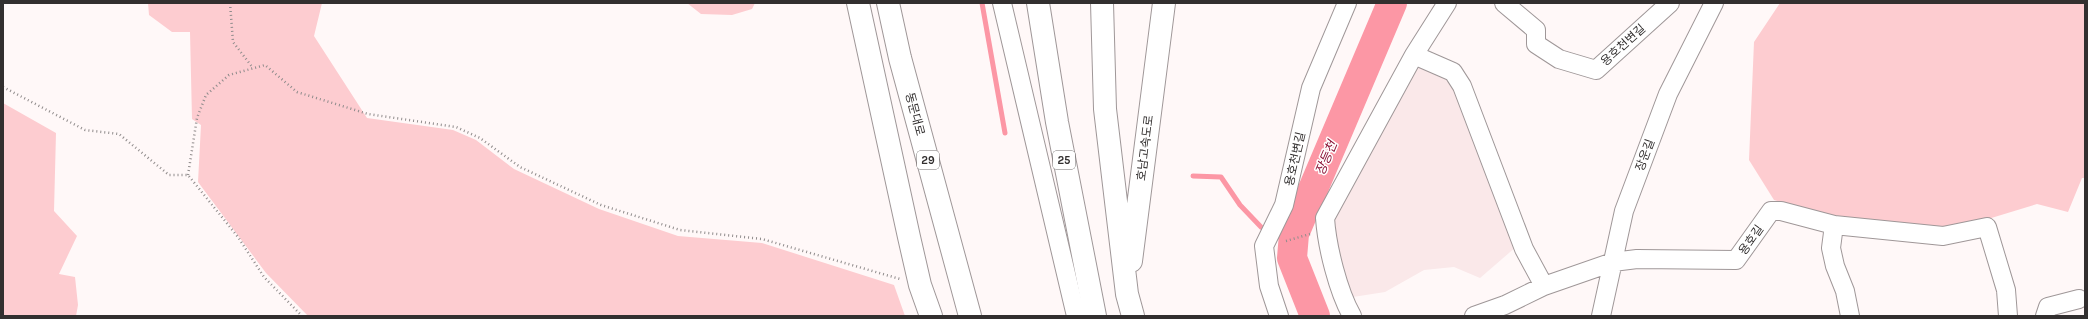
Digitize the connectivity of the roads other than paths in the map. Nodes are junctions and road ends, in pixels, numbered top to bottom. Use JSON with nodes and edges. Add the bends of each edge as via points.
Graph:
{"nodes":[{"id":1,"x":858,"y":3,"type":"edge"},
{"id":2,"x":888,"y":3,"type":"edge"},
{"id":3,"x":1002,"y":3,"type":"edge"},
{"id":4,"x":1038,"y":3,"type":"edge"},
{"id":5,"x":1102,"y":3,"type":"edge"},
{"id":6,"x":1164,"y":3,"type":"edge"},
{"id":7,"x":1348,"y":3,"type":"edge"},
{"id":8,"x":1447,"y":3,"type":"edge"},
{"id":9,"x":1504,"y":3,"type":"edge"},
{"id":10,"x":1670,"y":3,"type":"edge"},
{"id":11,"x":1714,"y":3,"type":"edge"},
{"id":12,"x":1414,"y":55,"type":"junction"},
{"id":13,"x":1834,"y":225,"type":"junction"},
{"id":14,"x":1613,"y":262,"type":"junction"},
{"id":15,"x":1544,"y":286,"type":"junction"},
{"id":16,"x":1127,"y":294,"type":"junction"},
{"id":17,"x":2079,"y":299,"type":"dead end"},
{"id":18,"x":931,"y":316,"type":"edge"},
{"id":19,"x":970,"y":316,"type":"edge"},
{"id":20,"x":1076,"y":316,"type":"edge"},
{"id":21,"x":1095,"y":316,"type":"edge"},
{"id":22,"x":1133,"y":316,"type":"edge"},
{"id":23,"x":1279,"y":316,"type":"edge"},
{"id":24,"x":1352,"y":316,"type":"edge"},
{"id":25,"x":1474,"y":316,"type":"edge"},
{"id":26,"x":1601,"y":316,"type":"edge"},
{"id":27,"x":1850,"y":316,"type":"edge"},
{"id":28,"x":2008,"y":316,"type":"edge"},
{"id":29,"x":2045,"y":316,"type":"edge"}],
"edges":[{"from":1,"to":18,"type":"main road","via":[[920,285]]},
{"from":2,"to":19,"type":"main road","name":"동문대로","number":"29","via":[[900,58]]},
{"from":3,"to":20,"type":"street"},
{"from":4,"to":21,"type":"main road","number":"25","via":[[1055,115]]},
{"from":5,"to":16,"type":"main road","name":"호남고속도로","via":[[1105,109]]},
{"from":6,"to":16,"type":"main road","name":"호남고속도로"},
{"from":7,"to":23,"type":"street","name":"용호천변길","via":[[1311,88],[1284,205],[1264,246],[1269,286]]},
{"from":8,"to":12,"type":"street"},
{"from":9,"to":10,"type":"street","name":"용호천변길","via":[[1536,30],[1536,44],[1559,59],[1596,70]]},
{"from":11,"to":14,"type":"street","name":"장운길","via":[[1668,94],[1624,211]]},
{"from":12,"to":15,"type":"street","via":[[1453,72],[1462,86],[1524,249]]},
{"from":12,"to":24,"type":"street","via":[[1325,218],[1338,279]]},
{"from":13,"to":14,"type":"street","name":"용호길","via":[[1781,211],[1771,211],[1736,260],[1637,259]]},
{"from":13,"to":27,"type":"street","via":[[1831,248]]},
{"from":13,"to":28,"type":"street","name":"용호길","via":[[1943,236],[1987,227],[2006,290]]},
{"from":14,"to":15,"type":"street"},
{"from":14,"to":26,"type":"street","name":"장운길"},
{"from":15,"to":25,"type":"street","via":[[1505,305]]},
{"from":16,"to":22,"type":"main road","name":"호남고속도로"},
{"from":17,"to":29,"type":"street","via":[[2048,307]]}]}
